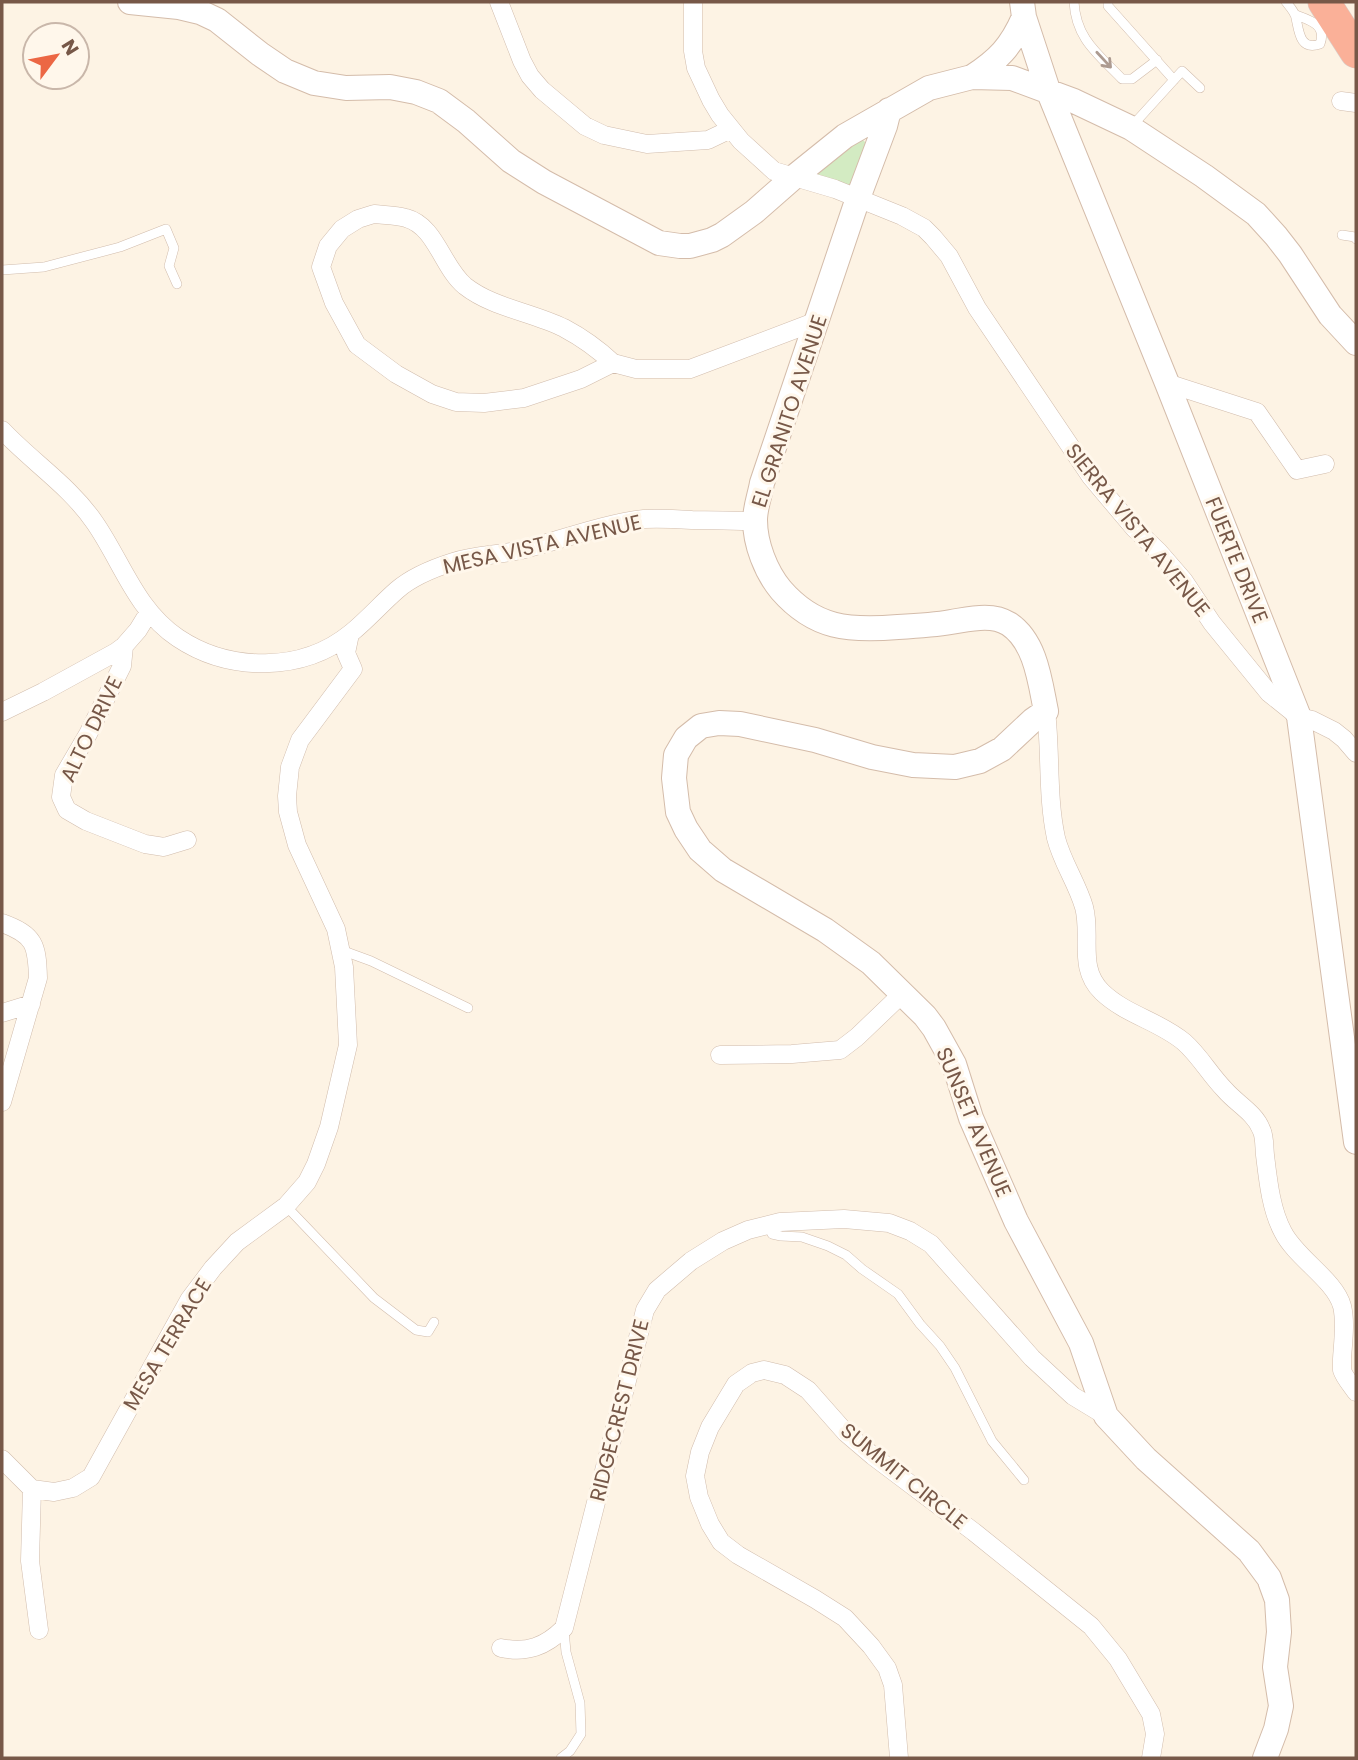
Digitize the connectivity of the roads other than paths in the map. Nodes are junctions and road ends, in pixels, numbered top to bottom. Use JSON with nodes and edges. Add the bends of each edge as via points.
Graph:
{"nodes":[{"id":1,"x":130,"y":2,"type":"edge"},
{"id":2,"x":499,"y":2,"type":"edge"},
{"id":3,"x":693,"y":2,"type":"edge"},
{"id":4,"x":1074,"y":2,"type":"edge"},
{"id":5,"x":1108,"y":2,"type":"edge"},
{"id":6,"x":1286,"y":2,"type":"edge"},
{"id":7,"x":1324,"y":2,"type":"edge"},
{"id":8,"x":1023,"y":10,"type":"edge"},
{"id":9,"x":1296,"y":15,"type":"dead end"},
{"id":10,"x":1356,"y":52,"type":"edge"},
{"id":11,"x":1157,"y":60,"type":"junction"},
{"id":12,"x":972,"y":78,"type":"junction"},
{"id":13,"x":1174,"y":80,"type":"junction"},
{"id":14,"x":1200,"y":88,"type":"dead end"},
{"id":15,"x":1048,"y":90,"type":"junction"},
{"id":16,"x":889,"y":110,"type":"junction"},
{"id":17,"x":1131,"y":128,"type":"junction"},
{"id":18,"x":731,"y":130,"type":"junction"},
{"id":19,"x":794,"y":177,"type":"junction"},
{"id":20,"x":858,"y":198,"type":"junction"},
{"id":21,"x":1342,"y":235,"type":"dead end"},
{"id":22,"x":1356,"y":239,"type":"edge"},
{"id":23,"x":2,"y":270,"type":"edge"},
{"id":24,"x":177,"y":284,"type":"dead end"},
{"id":25,"x":817,"y":321,"type":"junction"},
{"id":26,"x":1356,"y":343,"type":"edge"},
{"id":27,"x":613,"y":363,"type":"junction"},
{"id":28,"x":1167,"y":383,"type":"junction"},
{"id":29,"x":2,"y":430,"type":"edge"},
{"id":30,"x":1325,"y":464,"type":"dead end"},
{"id":31,"x":755,"y":521,"type":"junction"},
{"id":32,"x":149,"y":612,"type":"junction"},
{"id":33,"x":350,"y":634,"type":"junction"},
{"id":34,"x":124,"y":646,"type":"junction"},
{"id":35,"x":1046,"y":711,"type":"junction"},
{"id":36,"x":2,"y":712,"type":"edge"},
{"id":37,"x":1299,"y":717,"type":"junction"},
{"id":38,"x":1356,"y":753,"type":"edge"},
{"id":39,"x":187,"y":840,"type":"dead end"},
{"id":40,"x":2,"y":923,"type":"edge"},
{"id":41,"x":341,"y":950,"type":"junction"},
{"id":42,"x":903,"y":993,"type":"junction"},
{"id":43,"x":31,"y":1004,"type":"junction"},
{"id":44,"x":468,"y":1009,"type":"dead end"},
{"id":45,"x":2,"y":1013,"type":"edge"},
{"id":46,"x":720,"y":1055,"type":"dead end"},
{"id":47,"x":2,"y":1102,"type":"edge"},
{"id":48,"x":1356,"y":1142,"type":"edge"},
{"id":49,"x":286,"y":1206,"type":"junction"},
{"id":50,"x":768,"y":1225,"type":"junction"},
{"id":51,"x":435,"y":1322,"type":"dead end"},
{"id":52,"x":1356,"y":1392,"type":"edge"},
{"id":53,"x":1106,"y":1416,"type":"junction"},
{"id":54,"x":2,"y":1459,"type":"edge"},
{"id":55,"x":1024,"y":1480,"type":"dead end"},
{"id":56,"x":32,"y":1489,"type":"junction"},
{"id":57,"x":564,"y":1628,"type":"junction"},
{"id":58,"x":39,"y":1630,"type":"dead end"},
{"id":59,"x":501,"y":1648,"type":"dead end"},
{"id":60,"x":561,"y":1758,"type":"edge"},
{"id":61,"x":899,"y":1758,"type":"edge"},
{"id":62,"x":1152,"y":1758,"type":"edge"},
{"id":63,"x":1266,"y":1758,"type":"edge"}],
"edges":[{"from":1,"to":19,"type":"main road","via":[[200,12],[285,71],[314,83],[390,87],[439,101],[511,161],[659,243],[690,246],[712,240]]},
{"from":2,"to":18,"type":"street","via":[[530,76],[584,125],[604,135],[647,144],[708,140]]},
{"from":3,"to":18,"type":"street","name":"SIERRA VISTA AVENUE","via":[[696,68]]},
{"from":4,"to":11,"type":"lane","one_way":true,"via":[[1083,37],[1122,79],[1132,79]]},
{"from":5,"to":11,"type":"lane"},
{"from":6,"to":9,"type":"lane"},
{"from":7,"to":10,"type":"highway"},
{"from":8,"to":12,"type":"main road","via":[[1006,51]]},
{"from":8,"to":15,"type":"main road","name":"FUERTE DRIVE"},
{"from":11,"to":13,"type":"lane"},
{"from":12,"to":15,"type":"main road","via":[[1012,78]]},
{"from":12,"to":16,"type":"main road","via":[[929,88]]},
{"from":13,"to":14,"type":"lane","via":[[1182,71]]},
{"from":13,"to":17,"type":"lane"},
{"from":15,"to":17,"type":"main road"},
{"from":15,"to":28,"type":"main road","name":"FUERTE DRIVE"},
{"from":16,"to":19,"type":"main road","via":[[845,136]]},
{"from":16,"to":20,"type":"main road","name":"EL GRANITO AVENUE"},
{"from":17,"to":26,"type":"main road","via":[[1256,214]]},
{"from":18,"to":19,"type":"street","name":"SIERRA VISTA AVENUE","via":[[774,171]]},
{"from":19,"to":20,"type":"street","name":"SIERRA VISTA AVENUE"},
{"from":20,"to":25,"type":"main road","name":"EL GRANITO AVENUE"},
{"from":20,"to":37,"type":"street","name":"SIERRA VISTA AVENUE","via":[[913,222],[942,246],[977,308],[1091,477],[1184,582],[1269,693]]},
{"from":21,"to":22,"type":"lane"},
{"from":23,"to":24,"type":"lane","via":[[44,267],[120,247],[166,229],[174,248],[169,267]]},
{"from":25,"to":27,"type":"street","via":[[690,369],[636,369]]},
{"from":25,"to":31,"type":"main road","name":"EL GRANITO AVENUE","via":[[762,483]]},
{"from":27,"to":27,"type":"street","via":[[565,328],[481,297],[448,267],[435,241],[418,223],[406,218],[374,214],[358,219],[334,237],[323,257],[321,267],[334,303],[357,345],[432,394],[456,402],[524,398]]},
{"from":28,"to":30,"type":"street","via":[[1257,412],[1297,470]]},
{"from":28,"to":37,"type":"main road","name":"FUERTE DRIVE"},
{"from":29,"to":32,"type":"street","name":"MESA VISTA AVENUE","via":[[95,522]]},
{"from":31,"to":33,"type":"street","name":"MESA VISTA AVENUE","via":[[643,520],[454,561],[399,588]]},
{"from":31,"to":35,"type":"main road","name":"EL GRANITO AVENUE","via":[[764,562],[778,586],[800,608],[828,623],[868,630],[982,617],[1007,623],[1033,657]]},
{"from":32,"to":33,"type":"street","name":"MESA VISTA AVENUE","via":[[190,646],[250,663],[307,657]]},
{"from":32,"to":34,"type":"street","name":"ALTO DRIVE"},
{"from":33,"to":41,"type":"street","name":"MESA TERRACE","via":[[346,653],[353,668],[300,740],[290,767],[287,796],[297,845],[336,929]]},
{"from":34,"to":36,"type":"street","name":"ALTO DRIVE"},
{"from":34,"to":39,"type":"street","name":"ALTO DRIVE","via":[[122,666],[64,775],[61,797],[67,810],[86,821],[145,844],[164,846]]},
{"from":35,"to":42,"type":"main road","name":"SUNSET AVENUE","via":[[1002,749],[955,767],[913,765],[815,740],[719,723],[701,726],[686,738],[676,755],[678,812],[700,850],[723,870],[825,930]]},
{"from":35,"to":52,"type":"street","name":"EL GRANITO AVENUE","via":[[1053,823],[1059,850],[1083,905],[1091,977],[1112,1000],[1183,1041],[1262,1130],[1280,1228],[1342,1303],[1342,1371]]},
{"from":37,"to":38,"type":"street","name":"SIERRA VISTA AVENUE","via":[[1334,731]]},
{"from":37,"to":48,"type":"main road","name":"FUERTE DRIVE"},
{"from":40,"to":43,"type":"street","via":[[19,929],[34,944],[38,978]]},
{"from":41,"to":44,"type":"lane"},
{"from":41,"to":49,"type":"street","name":"MESA TERRACE","via":[[348,1045],[316,1164]]},
{"from":42,"to":46,"type":"street","via":[[840,1050]]},
{"from":42,"to":53,"type":"main road","name":"SUNSET AVENUE","via":[[934,1028],[954,1064],[971,1118],[1016,1221],[1081,1343]]},
{"from":43,"to":45,"type":"street"},
{"from":43,"to":47,"type":"street"},
{"from":49,"to":51,"type":"lane","via":[[374,1298],[416,1330],[428,1332]]},
{"from":49,"to":56,"type":"street","name":"MESA TERRACE","via":[[237,1242],[189,1300],[91,1477],[54,1492]]},
{"from":50,"to":53,"type":"street","name":"RIDGECREST DRIVE","via":[[844,1219],[889,1223],[910,1231],[931,1244],[1032,1358],[1073,1396]]},
{"from":50,"to":55,"type":"lane","via":[[772,1234],[802,1237],[846,1255],[898,1294],[955,1368],[992,1441]]},
{"from":50,"to":57,"type":"street","name":"RIDGECREST DRIVE","via":[[723,1241],[691,1261],[657,1290],[645,1310]]},
{"from":53,"to":63,"type":"main road","name":"SUNSET AVENUE","via":[[1146,1459],[1249,1551],[1269,1578],[1277,1600],[1275,1667],[1281,1706]]},
{"from":54,"to":56,"type":"street"},
{"from":56,"to":58,"type":"street","via":[[30,1561]]},
{"from":57,"to":59,"type":"street","via":[[531,1649]]},
{"from":57,"to":60,"type":"lane","via":[[580,1703],[581,1734]]},
{"from":61,"to":62,"type":"street","name":"SUMMIT CIRCLE","via":[[893,1685],[871,1646],[845,1618],[721,1542],[699,1497],[695,1476],[710,1427],[736,1384],[752,1373],[764,1370],[785,1375],[808,1390],[873,1456],[1091,1626],[1118,1659],[1151,1714],[1155,1734]]}]}
